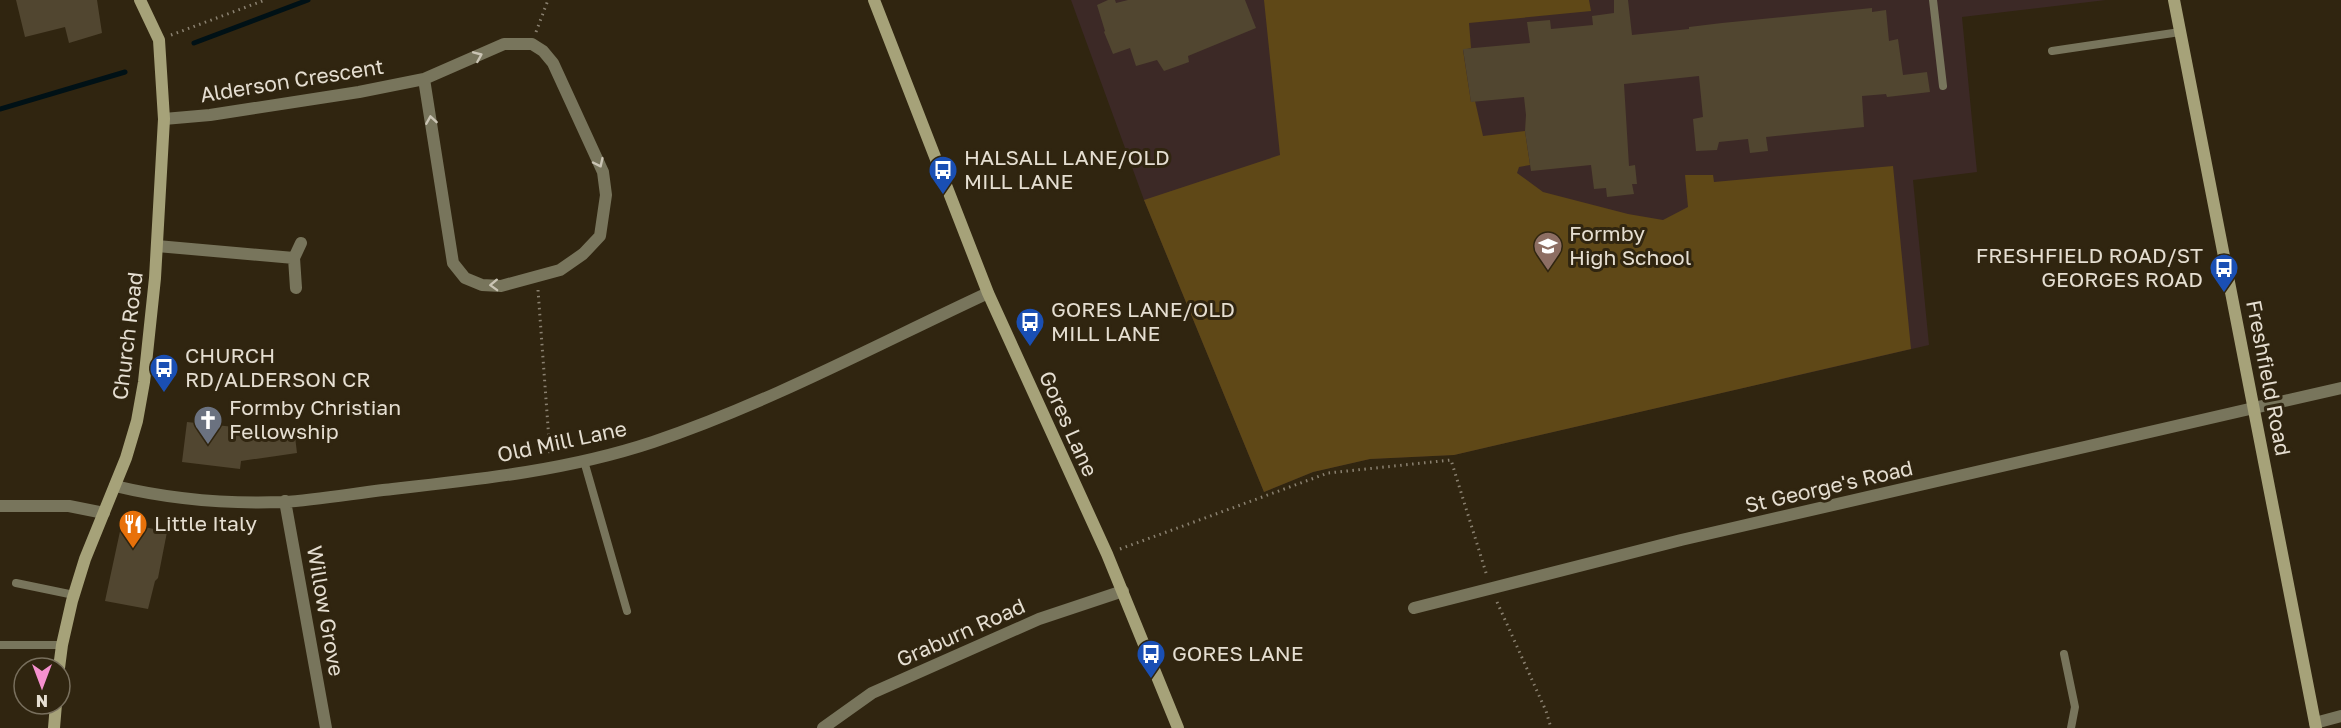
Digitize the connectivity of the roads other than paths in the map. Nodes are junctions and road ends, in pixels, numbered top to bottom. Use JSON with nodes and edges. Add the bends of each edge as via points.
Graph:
{"nodes":[{"id":1,"x":140,"y":0,"type":"edge"},
{"id":2,"x":874,"y":0,"type":"edge"},
{"id":3,"x":1933,"y":0,"type":"edge"},
{"id":4,"x":2174,"y":0,"type":"edge"},
{"id":5,"x":2180,"y":32,"type":"junction"},
{"id":6,"x":2052,"y":51,"type":"dead end"},
{"id":7,"x":424,"y":79,"type":"junction"},
{"id":8,"x":1943,"y":86,"type":"dead end"},
{"id":9,"x":164,"y":119,"type":"junction"},
{"id":10,"x":301,"y":243,"type":"dead end"},
{"id":11,"x":158,"y":246,"type":"junction"},
{"id":12,"x":294,"y":258,"type":"junction"},
{"id":13,"x":296,"y":288,"type":"dead end"},
{"id":14,"x":988,"y":293,"type":"junction"},
{"id":15,"x":2341,"y":388,"type":"edge"},
{"id":16,"x":2254,"y":409,"type":"junction"},
{"id":17,"x":584,"y":461,"type":"junction"},
{"id":18,"x":115,"y":486,"type":"junction"},
{"id":19,"x":285,"y":501,"type":"junction"},
{"id":20,"x":0,"y":506,"type":"edge"},
{"id":21,"x":104,"y":513,"type":"junction"},
{"id":22,"x":16,"y":583,"type":"dead end"},
{"id":23,"x":1123,"y":591,"type":"junction"},
{"id":24,"x":74,"y":595,"type":"junction"},
{"id":25,"x":1414,"y":608,"type":"dead end"},
{"id":26,"x":627,"y":611,"type":"dead end"},
{"id":27,"x":0,"y":645,"type":"edge"},
{"id":28,"x":62,"y":645,"type":"junction"},
{"id":29,"x":2064,"y":654,"type":"dead end"},
{"id":30,"x":61,"y":656,"type":"edge"},
{"id":31,"x":2341,"y":716,"type":"edge"},
{"id":32,"x":2316,"y":726,"type":"edge"},
{"id":33,"x":326,"y":728,"type":"edge"},
{"id":34,"x":823,"y":728,"type":"edge"},
{"id":35,"x":1178,"y":728,"type":"edge"},
{"id":36,"x":2072,"y":728,"type":"edge"},
{"id":37,"x":2302,"y":728,"type":"edge"}],
"edges":[{"from":1,"to":9,"type":"street","name":"Church Road","via":[[159,40]]},
{"from":2,"to":14,"type":"street","name":"Gores Lane"},
{"from":3,"to":8,"type":"lane"},
{"from":4,"to":5,"type":"street","name":"Freshfield Road"},
{"from":5,"to":6,"type":"lane"},
{"from":5,"to":16,"type":"street","name":"Freshfield Road"},
{"from":7,"to":7,"type":"street","name":"Alderson Crescent","one_way":true,"via":[[504,44],[532,44],[543,51],[553,63],[603,172],[606,195],[600,236],[583,254],[560,270],[501,286],[482,285],[465,278],[453,263]]},
{"from":7,"to":9,"type":"street","name":"Alderson Crescent","via":[[210,115]]},
{"from":9,"to":11,"type":"street","name":"Church Road"},
{"from":10,"to":12,"type":"street"},
{"from":11,"to":12,"type":"street"},
{"from":11,"to":18,"type":"street","name":"Church Road","via":[[138,421]]},
{"from":12,"to":13,"type":"street"},
{"from":14,"to":17,"type":"street","name":"Old Mill Lane","via":[[718,417],[652,442]]},
{"from":14,"to":23,"type":"street","name":"Gores Lane"},
{"from":15,"to":16,"type":"street","name":"St George's Road"},
{"from":16,"to":25,"type":"street","name":"St George's Road","via":[[1681,540]]},
{"from":16,"to":32,"type":"street","name":"Freshfield Road"},
{"from":17,"to":19,"type":"street","name":"Old Mill Lane","via":[[473,480]]},
{"from":17,"to":26,"type":"lane"},
{"from":18,"to":19,"type":"street","name":"Old Mill Lane","via":[[176,497]]},
{"from":18,"to":21,"type":"street","name":"Church Road"},
{"from":19,"to":33,"type":"street","name":"Willow Grove"},
{"from":20,"to":21,"type":"street","via":[[69,506]]},
{"from":21,"to":24,"type":"street","name":"Church Road"},
{"from":22,"to":24,"type":"lane"},
{"from":23,"to":34,"type":"street","name":"Graburn Road","via":[[1039,619],[872,693]]},
{"from":23,"to":35,"type":"street","name":"Gores Lane"},
{"from":24,"to":28,"type":"street","name":"Church Road"},
{"from":27,"to":28,"type":"lane"},
{"from":28,"to":30,"type":"street","name":"Church Road"},
{"from":29,"to":36,"type":"lane","via":[[2075,707]]},
{"from":31,"to":32,"type":"street"},
{"from":32,"to":37,"type":"street"}]}
